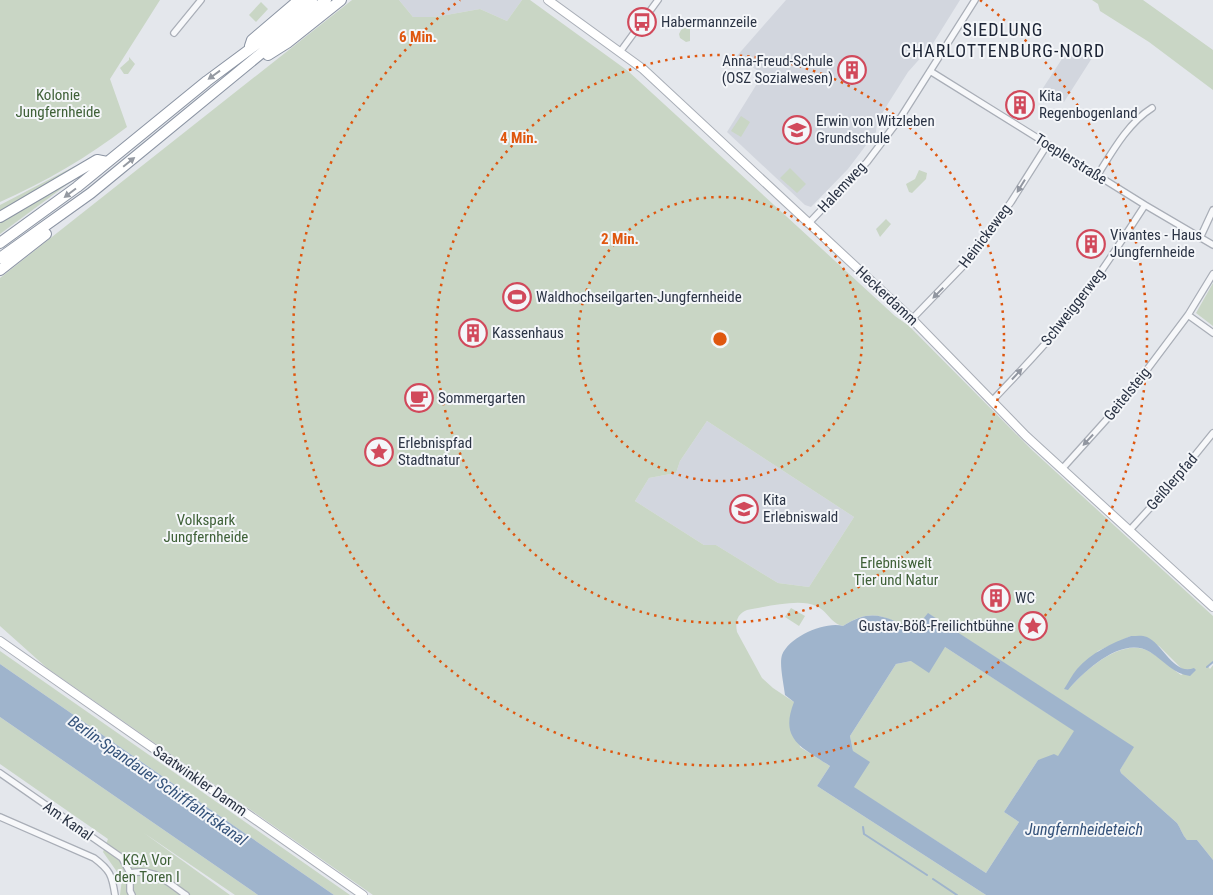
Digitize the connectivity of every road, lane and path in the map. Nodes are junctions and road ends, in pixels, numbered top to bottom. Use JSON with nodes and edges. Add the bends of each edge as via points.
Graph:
{"nodes":[{"id":1,"x":201,"y":0,"type":"edge"},
{"id":2,"x":299,"y":0,"type":"edge"},
{"id":3,"x":312,"y":0,"type":"edge"},
{"id":4,"x":326,"y":0,"type":"edge"},
{"id":5,"x":340,"y":0,"type":"edge"},
{"id":6,"x":548,"y":0,"type":"edge"},
{"id":7,"x":658,"y":0,"type":"edge"},
{"id":8,"x":975,"y":0,"type":"edge"},
{"id":9,"x":174,"y":33,"type":"dead end"},
{"id":10,"x":247,"y":51,"type":"junction"},
{"id":11,"x":620,"y":52,"type":"junction"},
{"id":12,"x":241,"y":70,"type":"junction"},
{"id":13,"x":930,"y":71,"type":"junction"},
{"id":14,"x":1152,"y":108,"type":"dead end"},
{"id":15,"x":1047,"y":145,"type":"junction"},
{"id":16,"x":107,"y":162,"type":"junction"},
{"id":17,"x":1097,"y":176,"type":"junction"},
{"id":18,"x":91,"y":193,"type":"junction"},
{"id":19,"x":1144,"y":205,"type":"junction"},
{"id":20,"x":1213,"y":210,"type":"edge"},
{"id":21,"x":0,"y":218,"type":"edge"},
{"id":22,"x":808,"y":224,"type":"junction"},
{"id":23,"x":1200,"y":238,"type":"junction"},
{"id":24,"x":0,"y":243,"type":"edge"},
{"id":25,"x":1213,"y":245,"type":"edge"},
{"id":26,"x":0,"y":258,"type":"edge"},
{"id":27,"x":0,"y":270,"type":"edge"},
{"id":28,"x":1213,"y":274,"type":"edge"},
{"id":29,"x":1188,"y":315,"type":"junction"},
{"id":30,"x":912,"y":318,"type":"junction"},
{"id":31,"x":1213,"y":333,"type":"edge"},
{"id":32,"x":992,"y":401,"type":"junction"},
{"id":33,"x":1213,"y":433,"type":"edge"},
{"id":34,"x":1062,"y":469,"type":"junction"},
{"id":35,"x":1129,"y":531,"type":"junction"},
{"id":36,"x":1213,"y":607,"type":"edge"},
{"id":37,"x":0,"y":636,"type":"edge"},
{"id":38,"x":0,"y":641,"type":"edge"},
{"id":39,"x":37,"y":668,"type":"junction"},
{"id":40,"x":0,"y":773,"type":"edge"},
{"id":41,"x":0,"y":817,"type":"edge"},
{"id":42,"x":130,"y":873,"type":"junction"},
{"id":43,"x":115,"y":895,"type":"edge"},
{"id":44,"x":132,"y":895,"type":"edge"},
{"id":45,"x":186,"y":895,"type":"edge"},
{"id":46,"x":363,"y":895,"type":"edge"}],
"edges":[{"from":1,"to":9,"type":"street"},
{"from":2,"to":10,"type":"highway","via":[[252,40]]},
{"from":3,"to":10,"type":"highway"},
{"from":4,"to":12,"type":"highway"},
{"from":5,"to":12,"type":"highway","via":[[287,43]]},
{"from":6,"to":11,"type":"street","name":"Heckerdamm"},
{"from":7,"to":11,"type":"street"},
{"from":8,"to":13,"type":"street","name":"Halemweg"},
{"from":10,"to":16,"type":"highway","one_way":true},
{"from":11,"to":22,"type":"street","name":"Heckerdamm","via":[[643,69]]},
{"from":18,"to":12,"type":"highway","one_way":true},
{"from":13,"to":15,"type":"street","name":"Toeplerstraße"},
{"from":13,"to":22,"type":"street","name":"Halemweg","via":[[912,102],[867,162]]},
{"from":14,"to":17,"type":"street","via":[[1134,123]]},
{"from":15,"to":17,"type":"street","name":"Toeplerstraße"},
{"from":15,"to":30,"type":"street","name":"Heinickeweg","one_way":true,"via":[[970,258]]},
{"from":16,"to":21,"type":"highway","via":[[97,160]]},
{"from":16,"to":24,"type":"highway","one_way":true},
{"from":17,"to":19,"type":"street","name":"Toeplerstraße"},
{"from":18,"to":26,"type":"highway"},
{"from":18,"to":27,"type":"highway","via":[[61,222]]},
{"from":19,"to":23,"type":"street","name":"Toeplerstraße"},
{"from":32,"to":19,"type":"street","name":"Schweiggerweg","one_way":true,"via":[[1047,342],[1098,278]]},
{"from":20,"to":23,"type":"street"},
{"from":22,"to":30,"type":"street","name":"Heckerdamm"},
{"from":23,"to":25,"type":"street","name":"Toeplerstraße"},
{"from":28,"to":29,"type":"street","name":"Geitelsteig"},
{"from":29,"to":31,"type":"street"},
{"from":29,"to":34,"type":"street","name":"Geitelsteig","one_way":true,"via":[[1125,398]]},
{"from":30,"to":32,"type":"street","name":"Heckerdamm"},
{"from":32,"to":34,"type":"street","name":"Heckerdamm"},
{"from":33,"to":35,"type":"street","name":"Geißlerpfad"},
{"from":34,"to":35,"type":"street","name":"Heckerdamm"},
{"from":35,"to":36,"type":"street","name":"Heckerdamm"},
{"from":37,"to":39,"type":"street","name":"Saatwinkler Damm"},
{"from":38,"to":39,"type":"street","name":"Saatwinkler Damm"},
{"from":39,"to":46,"type":"street","name":"Saatwinkler Damm"},
{"from":40,"to":42,"type":"street","name":"Am Kanal","via":[[122,858]]},
{"from":41,"to":43,"type":"street","via":[[94,858],[110,873]]},
{"from":42,"to":44,"type":"street"},
{"from":42,"to":45,"type":"street","via":[[152,872]]}]}
